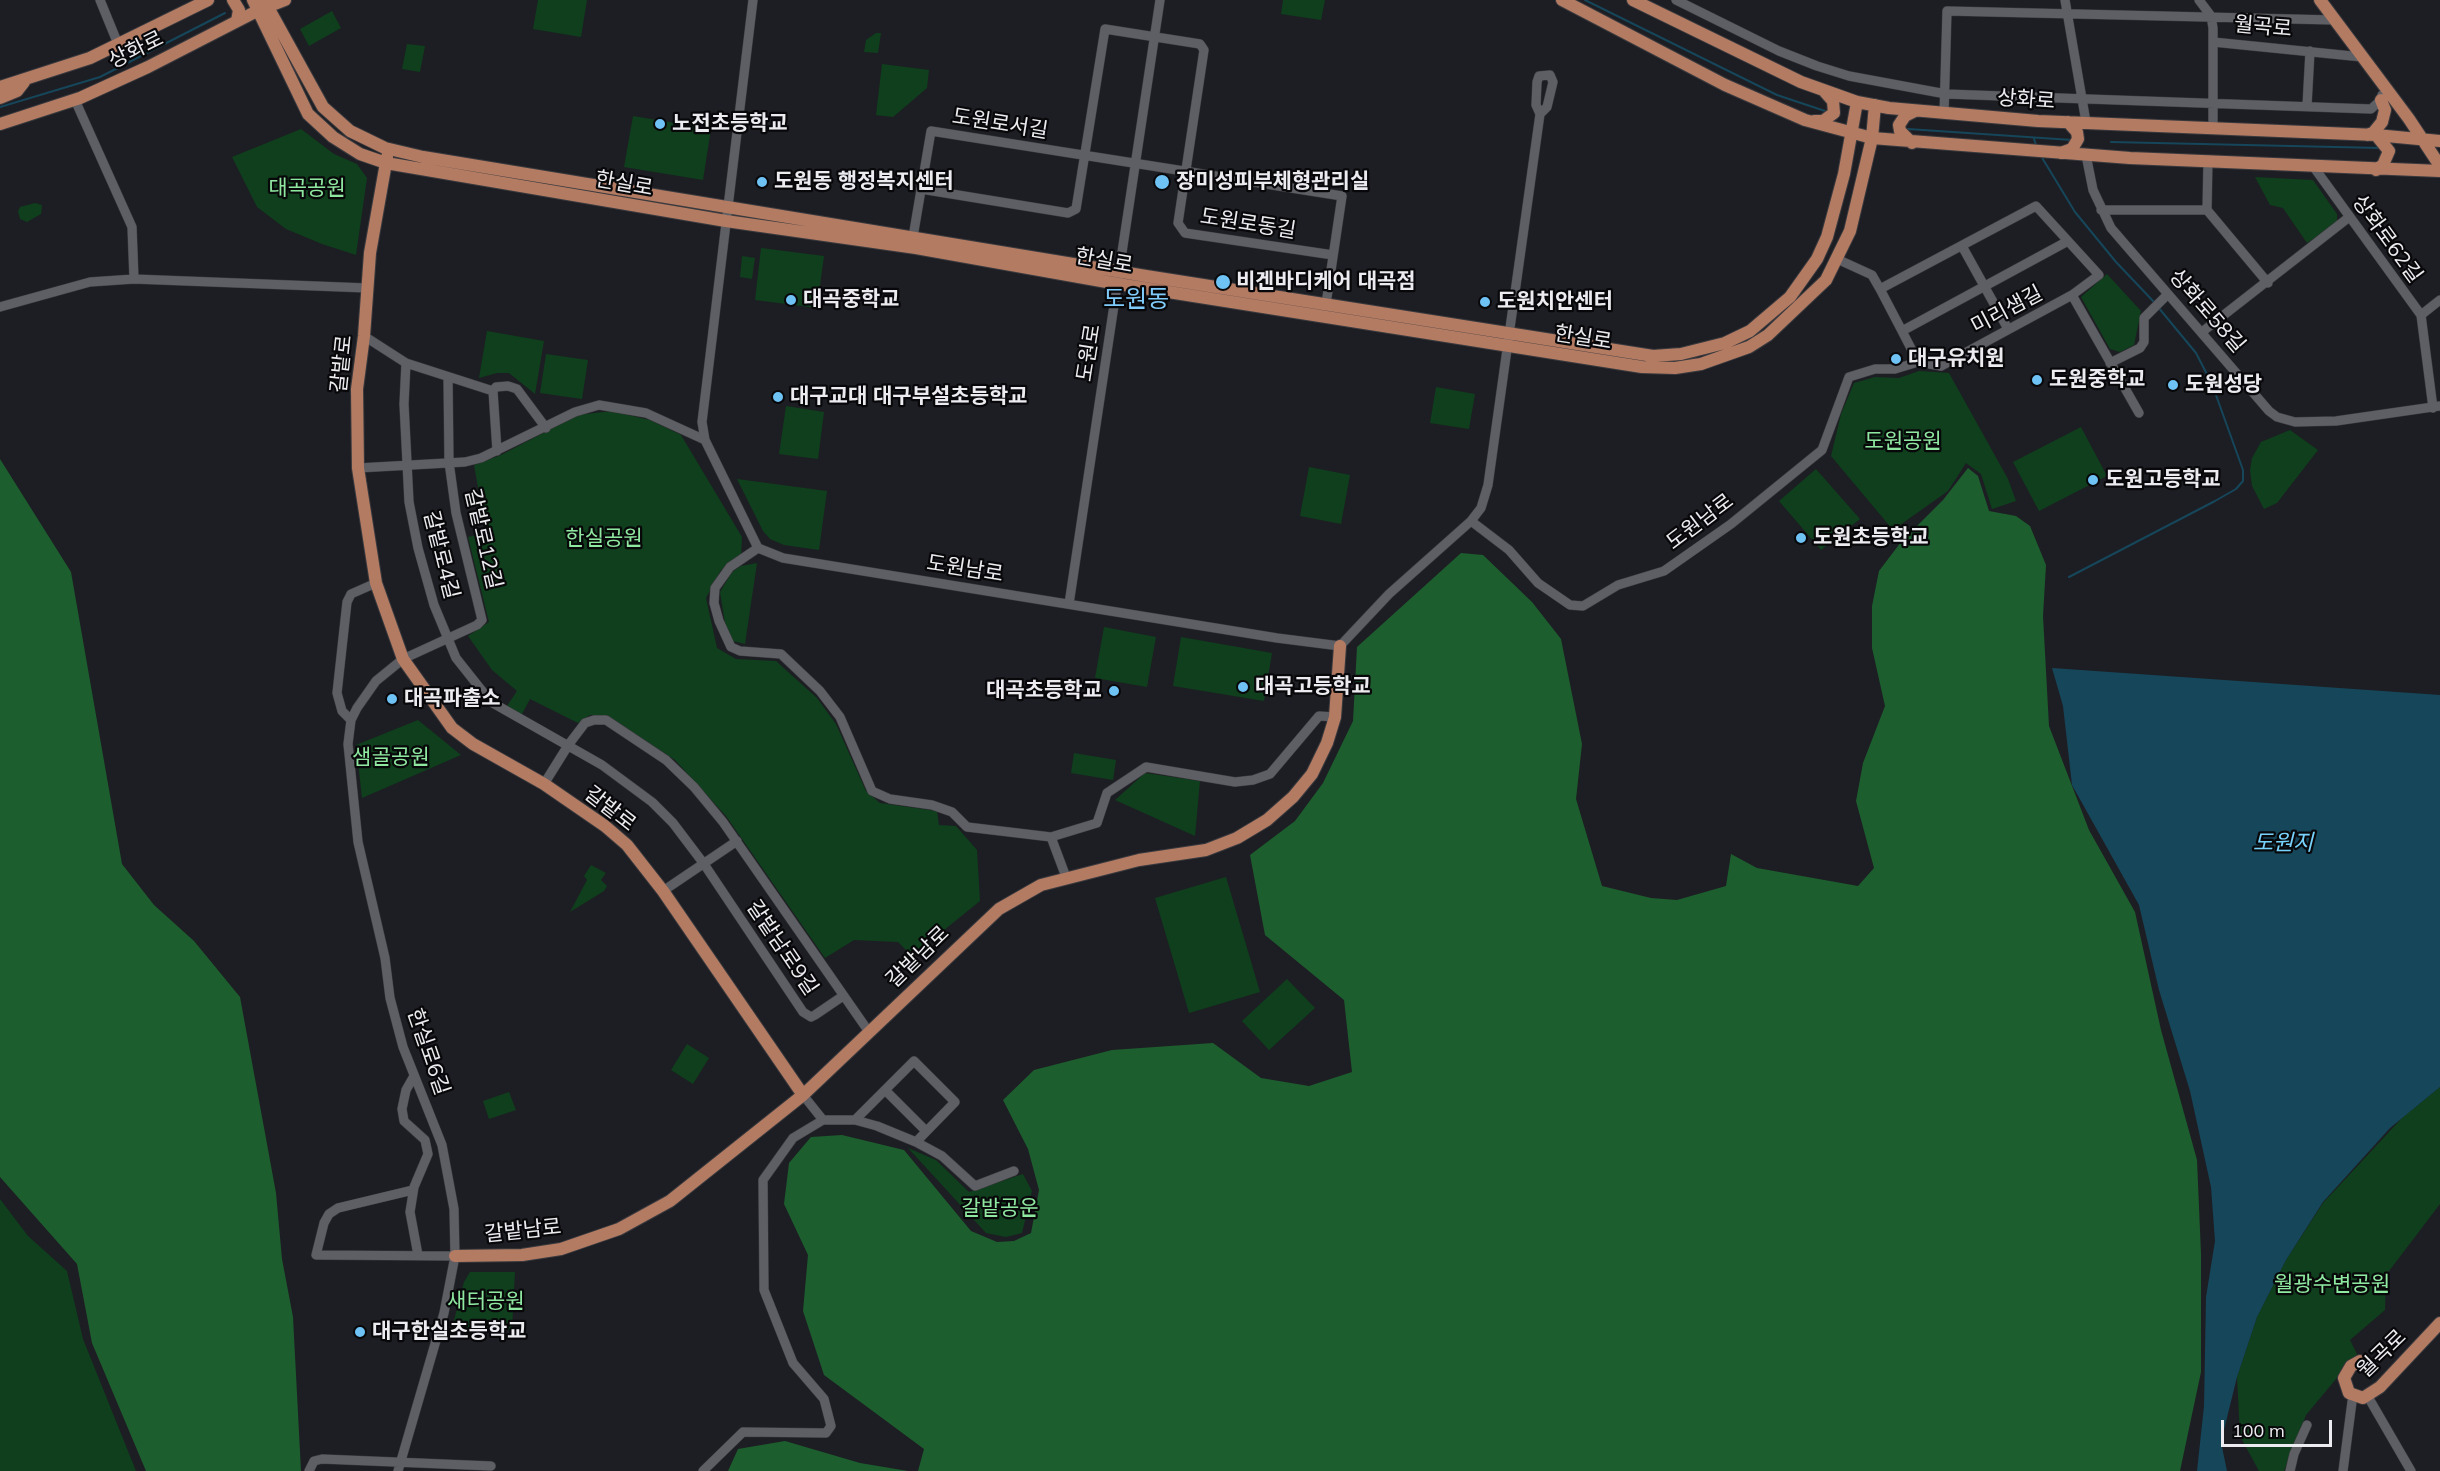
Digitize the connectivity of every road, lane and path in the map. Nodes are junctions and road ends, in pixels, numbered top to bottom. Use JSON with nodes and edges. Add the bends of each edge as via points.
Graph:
{"nodes":[{"id":1,"x":100,"y":0,"type":"edge"},
{"id":2,"x":215,"y":0,"type":"edge"},
{"id":3,"x":233,"y":0,"type":"edge"},
{"id":4,"x":285,"y":0,"type":"edge"},
{"id":5,"x":753,"y":0,"type":"edge"},
{"id":6,"x":1160,"y":0,"type":"edge"},
{"id":7,"x":1562,"y":0,"type":"edge"},
{"id":8,"x":1633,"y":0,"type":"edge"},
{"id":9,"x":1676,"y":0,"type":"edge"},
{"id":10,"x":2065,"y":0,"type":"edge"},
{"id":11,"x":2199,"y":0,"type":"edge"},
{"id":12,"x":2320,"y":0,"type":"edge"},
{"id":13,"x":204,"y":2,"type":"edge"},
{"id":14,"x":258,"y":3,"type":"edge"},
{"id":15,"x":2067,"y":14,"type":"junction"},
{"id":16,"x":2211,"y":16,"type":"junction"},
{"id":17,"x":237,"y":21,"type":"junction"},
{"id":18,"x":2334,"y":21,"type":"junction"},
{"id":19,"x":1154,"y":37,"type":"junction"},
{"id":20,"x":2213,"y":42,"type":"junction"},
{"id":21,"x":118,"y":44,"type":"junction"},
{"id":22,"x":2310,"y":51,"type":"junction"},
{"id":23,"x":2362,"y":57,"type":"junction"},
{"id":24,"x":24,"y":81,"type":"junction"},
{"id":25,"x":0,"y":87,"type":"edge"},
{"id":26,"x":1825,"y":92,"type":"junction"},
{"id":27,"x":1946,"y":93,"type":"junction"},
{"id":28,"x":2383,"y":93,"type":"junction"},
{"id":29,"x":2083,"y":97,"type":"junction"},
{"id":30,"x":0,"y":98,"type":"edge"},
{"id":31,"x":75,"y":99,"type":"junction"},
{"id":32,"x":1857,"y":102,"type":"junction"},
{"id":33,"x":2211,"y":104,"type":"junction"},
{"id":34,"x":1875,"y":105,"type":"junction"},
{"id":35,"x":2307,"y":106,"type":"junction"},
{"id":36,"x":44,"y":111,"type":"junction"},
{"id":37,"x":1915,"y":111,"type":"junction"},
{"id":38,"x":1540,"y":114,"type":"dead end"},
{"id":39,"x":1944,"y":114,"type":"junction"},
{"id":40,"x":0,"y":118,"type":"edge"},
{"id":41,"x":1810,"y":121,"type":"junction"},
{"id":42,"x":2068,"y":122,"type":"junction"},
{"id":43,"x":2086,"y":122,"type":"junction"},
{"id":44,"x":0,"y":124,"type":"edge"},
{"id":45,"x":2213,"y":128,"type":"junction"},
{"id":46,"x":1850,"y":133,"type":"junction"},
{"id":47,"x":2371,"y":135,"type":"junction"},
{"id":48,"x":1872,"y":138,"type":"junction"},
{"id":49,"x":2423,"y":140,"type":"junction"},
{"id":50,"x":2440,"y":141,"type":"edge"},
{"id":51,"x":1913,"y":143,"type":"junction"},
{"id":52,"x":389,"y":149,"type":"junction"},
{"id":53,"x":2060,"y":153,"type":"junction"},
{"id":54,"x":2086,"y":155,"type":"junction"},
{"id":55,"x":1086,"y":156,"type":"junction"},
{"id":56,"x":2208,"y":160,"type":"junction"},
{"id":57,"x":386,"y":163,"type":"junction"},
{"id":58,"x":1136,"y":164,"type":"junction"},
{"id":59,"x":2313,"y":166,"type":"junction"},
{"id":60,"x":2440,"y":166,"type":"edge"},
{"id":61,"x":2376,"y":170,"type":"junction"},
{"id":62,"x":1186,"y":171,"type":"junction"},
{"id":63,"x":2440,"y":171,"type":"edge"},
{"id":64,"x":921,"y":189,"type":"junction"},
{"id":65,"x":727,"y":207,"type":"junction"},
{"id":66,"x":2101,"y":210,"type":"junction"},
{"id":67,"x":2207,"y":210,"type":"junction"},
{"id":68,"x":2349,"y":218,"type":"junction"},
{"id":69,"x":726,"y":221,"type":"junction"},
{"id":70,"x":913,"y":237,"type":"junction"},
{"id":71,"x":2068,"y":241,"type":"junction"},
{"id":72,"x":1962,"y":246,"type":"junction"},
{"id":73,"x":1333,"y":255,"type":"junction"},
{"id":74,"x":1837,"y":259,"type":"junction"},
{"id":75,"x":1118,"y":278,"type":"junction"},
{"id":76,"x":134,"y":279,"type":"junction"},
{"id":77,"x":2268,"y":283,"type":"junction"},
{"id":78,"x":1985,"y":287,"type":"junction"},
{"id":79,"x":367,"y":288,"type":"junction"},
{"id":80,"x":1880,"y":289,"type":"junction"},
{"id":81,"x":2168,"y":294,"type":"junction"},
{"id":82,"x":2072,"y":295,"type":"junction"},
{"id":83,"x":2440,"y":300,"type":"edge"},
{"id":84,"x":1326,"y":304,"type":"junction"},
{"id":85,"x":0,"y":307,"type":"edge"},
{"id":86,"x":2421,"y":315,"type":"junction"},
{"id":87,"x":2008,"y":329,"type":"junction"},
{"id":88,"x":1902,"y":331,"type":"junction"},
{"id":89,"x":2202,"y":332,"type":"junction"},
{"id":90,"x":364,"y":336,"type":"junction"},
{"id":91,"x":1510,"y":340,"type":"junction"},
{"id":92,"x":406,"y":363,"type":"junction"},
{"id":93,"x":1918,"y":363,"type":"junction"},
{"id":94,"x":2110,"y":363,"type":"junction"},
{"id":95,"x":448,"y":377,"type":"junction"},
{"id":96,"x":494,"y":391,"type":"junction"},
{"id":97,"x":2437,"y":407,"type":"edge"},
{"id":98,"x":2139,"y":413,"type":"dead end"},
{"id":99,"x":546,"y":428,"type":"junction"},
{"id":100,"x":705,"y":440,"type":"junction"},
{"id":101,"x":497,"y":451,"type":"junction"},
{"id":102,"x":449,"y":462,"type":"junction"},
{"id":103,"x":406,"y":465,"type":"junction"},
{"id":104,"x":358,"y":468,"type":"junction"},
{"id":105,"x":1471,"y":521,"type":"junction"},
{"id":106,"x":758,"y":548,"type":"junction"},
{"id":107,"x":376,"y":583,"type":"junction"},
{"id":108,"x":1069,"y":604,"type":"junction"},
{"id":109,"x":447,"y":639,"type":"junction"},
{"id":110,"x":1340,"y":646,"type":"junction"},
{"id":111,"x":403,"y":659,"type":"junction"},
{"id":112,"x":1335,"y":717,"type":"junction"},
{"id":113,"x":351,"y":720,"type":"junction"},
{"id":114,"x":569,"y":744,"type":"junction"},
{"id":115,"x":544,"y":784,"type":"junction"},
{"id":116,"x":1051,"y":837,"type":"junction"},
{"id":117,"x":737,"y":841,"type":"junction"},
{"id":118,"x":704,"y":864,"type":"junction"},
{"id":119,"x":1065,"y":878,"type":"junction"},
{"id":120,"x":663,"y":891,"type":"junction"},
{"id":121,"x":843,"y":996,"type":"junction"},
{"id":122,"x":869,"y":1032,"type":"junction"},
{"id":123,"x":414,"y":1076,"type":"junction"},
{"id":124,"x":885,"y":1090,"type":"junction"},
{"id":125,"x":803,"y":1095,"type":"junction"},
{"id":126,"x":823,"y":1120,"type":"junction"},
{"id":127,"x":855,"y":1120,"type":"junction"},
{"id":128,"x":926,"y":1131,"type":"junction"},
{"id":129,"x":438,"y":1135,"type":"junction"},
{"id":130,"x":426,"y":1142,"type":"junction"},
{"id":131,"x":916,"y":1142,"type":"junction"},
{"id":132,"x":1014,"y":1171,"type":"dead end"},
{"id":133,"x":413,"y":1190,"type":"junction"},
{"id":134,"x":418,"y":1255,"type":"junction"},
{"id":135,"x":455,"y":1256,"type":"junction"},
{"id":136,"x":2440,"y":1323,"type":"edge"},
{"id":137,"x":2360,"y":1361,"type":"dead end"},
{"id":138,"x":2353,"y":1394,"type":"junction"},
{"id":139,"x":2367,"y":1395,"type":"junction"},
{"id":140,"x":2307,"y":1425,"type":"dead end"},
{"id":141,"x":352,"y":1466,"type":"edge"},
{"id":142,"x":491,"y":1466,"type":"dead end"},
{"id":143,"x":399,"y":1467,"type":"edge"},
{"id":144,"x":309,"y":1471,"type":"edge"},
{"id":145,"x":704,"y":1471,"type":"edge"},
{"id":146,"x":2290,"y":1471,"type":"edge"},
{"id":147,"x":2343,"y":1471,"type":"edge"},
{"id":148,"x":2411,"y":1471,"type":"edge"}],
"edges":[{"from":1,"to":21,"type":"street"},
{"from":2,"to":13,"type":"main road","name":"상화로"},
{"from":3,"to":17,"type":"main road","via":[[239,10]]},
{"from":4,"to":14,"type":"main road","name":"상화로"},
{"from":5,"to":65,"type":"street"},
{"from":6,"to":19,"type":"street","name":"도원로"},
{"from":7,"to":41,"type":"main road","via":[[1725,85]]},
{"from":8,"to":26,"type":"main road","name":"상화로"},
{"from":9,"to":27,"type":"street","via":[[1817,66],[1860,79]]},
{"from":10,"to":15,"type":"street"},
{"from":11,"to":16,"type":"street"},
{"from":12,"to":18,"type":"main road"},
{"from":13,"to":21,"type":"main road","name":"상화로"},
{"from":14,"to":17,"type":"main road","name":"상화로"},
{"from":14,"to":52,"type":"main road","name":"한실로","via":[[322,107],[350,131]]},
{"from":14,"to":57,"type":"main road","name":"한실로","via":[[308,114],[360,154]]},
{"from":15,"to":16,"type":"street"},
{"from":15,"to":27,"type":"street","via":[[1947,11]]},
{"from":15,"to":29,"type":"street"},
{"from":16,"to":18,"type":"street"},
{"from":16,"to":20,"type":"street"},
{"from":17,"to":31,"type":"main road","name":"상화로"},
{"from":18,"to":23,"type":"main road"},
{"from":19,"to":55,"type":"street","via":[[1105,29]]},
{"from":19,"to":58,"type":"street","name":"도원로"},
{"from":19,"to":62,"type":"street","via":[[1200,44],[1204,51]]},
{"from":20,"to":22,"type":"street","name":"월곡로"},
{"from":20,"to":33,"type":"street"},
{"from":21,"to":24,"type":"main road","name":"상화로"},
{"from":22,"to":23,"type":"street","name":"월곡로"},
{"from":22,"to":35,"type":"street","name":"월곡로"},
{"from":23,"to":28,"type":"main road"},
{"from":24,"to":25,"type":"main road","name":"상화로"},
{"from":24,"to":30,"type":"main road","via":[[17,91]]},
{"from":26,"to":32,"type":"main road","name":"상화로"},
{"from":26,"to":41,"type":"main road","via":[[1833,101],[1834,113],[1823,121]]},
{"from":27,"to":29,"type":"street"},
{"from":27,"to":39,"type":"street"},
{"from":28,"to":35,"type":"street","via":[[2371,109]]},
{"from":28,"to":47,"type":"main road","via":[[2382,122]]},
{"from":28,"to":49,"type":"main road"},
{"from":29,"to":33,"type":"street"},
{"from":29,"to":43,"type":"street"},
{"from":31,"to":36,"type":"main road","name":"상화로"},
{"from":31,"to":76,"type":"street","via":[[132,227]]},
{"from":32,"to":34,"type":"main road","name":"상화로"},
{"from":32,"to":46,"type":"main road","name":"한실로"},
{"from":33,"to":35,"type":"street"},
{"from":33,"to":45,"type":"street"},
{"from":34,"to":37,"type":"main road","name":"상화로"},
{"from":34,"to":48,"type":"main road","name":"한실로"},
{"from":36,"to":40,"type":"main road"},
{"from":36,"to":44,"type":"main road","name":"상화로"},
{"from":37,"to":39,"type":"main road","name":"상화로"},
{"from":37,"to":51,"type":"main road","via":[[1905,116],[1898,129]]},
{"from":38,"to":91,"type":"street"},
{"from":39,"to":42,"type":"main road","name":"상화로"},
{"from":41,"to":46,"type":"main road"},
{"from":42,"to":43,"type":"main road","name":"상화로"},
{"from":42,"to":53,"type":"main road","via":[[2078,139],[2072,149]]},
{"from":43,"to":45,"type":"main road","name":"상화로"},
{"from":45,"to":47,"type":"main road","name":"상화로"},
{"from":46,"to":48,"type":"main road"},
{"from":46,"to":91,"type":"main road","name":"한실로","via":[[1839,199],[1816,259],[1790,297],[1750,331],[1702,350],[1653,356]]},
{"from":47,"to":49,"type":"main road","name":"상화로"},
{"from":47,"to":61,"type":"main road","via":[[2389,151]]},
{"from":48,"to":51,"type":"main road"},
{"from":48,"to":74,"type":"main road","name":"한실로","via":[[1850,231]]},
{"from":49,"to":50,"type":"main road","name":"상화로"},
{"from":49,"to":60,"type":"main road"},
{"from":51,"to":53,"type":"main road"},
{"from":52,"to":57,"type":"main road","name":"갈밭로"},
{"from":52,"to":65,"type":"main road","name":"한실로"},
{"from":53,"to":54,"type":"main road"},
{"from":54,"to":56,"type":"main road"},
{"from":54,"to":66,"type":"street","name":"상화로58길"},
{"from":55,"to":58,"type":"street","name":"도원로서길"},
{"from":55,"to":64,"type":"street","via":[[1076,209],[1068,213]]},
{"from":55,"to":64,"type":"street","name":"도원로서길","via":[[931,131]]},
{"from":56,"to":59,"type":"main road"},
{"from":56,"to":67,"type":"street"},
{"from":57,"to":69,"type":"main road","name":"한실로"},
{"from":57,"to":79,"type":"main road","name":"갈밭로"},
{"from":58,"to":62,"type":"street","name":"도원로동길"},
{"from":58,"to":75,"type":"street","name":"도원로"},
{"from":59,"to":61,"type":"main road"},
{"from":59,"to":68,"type":"street","name":"상화로62길"},
{"from":61,"to":63,"type":"main road"},
{"from":62,"to":73,"type":"street","name":"도원로동길","via":[[1178,223],[1185,233]]},
{"from":62,"to":73,"type":"street","name":"도원로동길","via":[[1342,196]]},
{"from":64,"to":70,"type":"street","name":"도원로서길"},
{"from":65,"to":69,"type":"street"},
{"from":65,"to":70,"type":"main road","name":"한실로"},
{"from":66,"to":67,"type":"street"},
{"from":66,"to":81,"type":"street","name":"상화로58길","via":[[2111,228]]},
{"from":67,"to":77,"type":"street"},
{"from":68,"to":77,"type":"street"},
{"from":68,"to":86,"type":"street","name":"상화로62길"},
{"from":69,"to":75,"type":"main road","name":"한실로"},
{"from":69,"to":100,"type":"street","via":[[702,422]]},
{"from":70,"to":75,"type":"main road","name":"한실로"},
{"from":71,"to":72,"type":"street","name":"미리샘길","via":[[2036,206]]},
{"from":71,"to":78,"type":"street","name":"미리샘길"},
{"from":71,"to":82,"type":"street","name":"미리샘길","via":[[2099,275]]},
{"from":72,"to":78,"type":"street"},
{"from":72,"to":80,"type":"street","name":"미리샘길"},
{"from":73,"to":84,"type":"street","name":"도원로동길"},
{"from":74,"to":80,"type":"street","via":[[1872,274]]},
{"from":74,"to":91,"type":"main road","name":"한실로","via":[[1826,280],[1768,335],[1749,347],[1701,364],[1642,367]]},
{"from":75,"to":84,"type":"main road","name":"한실로"},
{"from":75,"to":91,"type":"main road","name":"한실로"},
{"from":75,"to":108,"type":"street","name":"도원로"},
{"from":76,"to":79,"type":"street"},
{"from":76,"to":85,"type":"street","via":[[90,282]]},
{"from":77,"to":89,"type":"street"},
{"from":78,"to":87,"type":"street"},
{"from":78,"to":88,"type":"street","name":"미리샘길"},
{"from":79,"to":90,"type":"main road","name":"갈밭로"},
{"from":80,"to":88,"type":"street"},
{"from":81,"to":89,"type":"street","name":"상화로58길"},
{"from":81,"to":94,"type":"street","via":[[2147,313],[2140,348]]},
{"from":82,"to":87,"type":"street","name":"미리샘길"},
{"from":82,"to":94,"type":"street"},
{"from":83,"to":86,"type":"street"},
{"from":84,"to":91,"type":"main road","name":"한실로"},
{"from":86,"to":97,"type":"street","name":"상화로62길"},
{"from":87,"to":93,"type":"street","name":"미리샘길","via":[[1941,366]]},
{"from":88,"to":93,"type":"street"},
{"from":89,"to":97,"type":"street","name":"상화로58길","via":[[2269,411],[2286,420],[2336,421]]},
{"from":90,"to":92,"type":"street"},
{"from":90,"to":104,"type":"main road","name":"갈밭로","via":[[357,389]]},
{"from":91,"to":105,"type":"street","via":[[1488,485],[1481,508]]},
{"from":92,"to":95,"type":"street"},
{"from":92,"to":103,"type":"street","name":"갈밭로4길"},
{"from":93,"to":105,"type":"street","name":"도원남로","via":[[1849,377],[1822,450],[1731,524],[1664,571],[1618,585],[1583,606],[1570,605],[1538,583],[1509,550]]},
{"from":94,"to":98,"type":"street"},
{"from":95,"to":96,"type":"street"},
{"from":95,"to":102,"type":"street","name":"갈밭로12길"},
{"from":96,"to":99,"type":"street","via":[[496,387],[517,389]]},
{"from":96,"to":101,"type":"street"},
{"from":99,"to":100,"type":"street","via":[[575,411],[599,405],[646,413]]},
{"from":99,"to":101,"type":"street"},
{"from":100,"to":106,"type":"street"},
{"from":101,"to":102,"type":"street","via":[[465,462]]},
{"from":102,"to":103,"type":"street"},
{"from":102,"to":109,"type":"street","name":"갈밭로12길","via":[[456,513],[482,616],[477,625]]},
{"from":103,"to":104,"type":"street"},
{"from":103,"to":109,"type":"street","name":"갈밭로4길","via":[[418,548]]},
{"from":104,"to":107,"type":"main road","name":"갈밭로"},
{"from":105,"to":110,"type":"street","via":[[1389,594]]},
{"from":106,"to":108,"type":"street","name":"도원남로","via":[[783,558]]},
{"from":106,"to":116,"type":"street","via":[[730,567],[715,588],[718,621],[731,647],[782,654],[820,690],[840,717],[872,791],[890,799],[952,812],[967,826]]},
{"from":107,"to":111,"type":"main road","name":"갈밭로"},
{"from":107,"to":113,"type":"street","via":[[351,594],[347,602],[337,693],[342,711]]},
{"from":108,"to":110,"type":"street","name":"도원남로"},
{"from":109,"to":111,"type":"street","name":"갈밭로12길"},
{"from":109,"to":114,"type":"street","name":"갈밭로4길","via":[[456,658],[491,702]]},
{"from":110,"to":112,"type":"main road","name":"갈밭남로"},
{"from":111,"to":113,"type":"street","name":"한실로6길","via":[[369,688]]},
{"from":111,"to":115,"type":"main road","name":"갈밭로","via":[[452,728]]},
{"from":112,"to":116,"type":"street","via":[[1319,716],[1270,774],[1253,780],[1235,782],[1146,767],[1107,793],[1097,823]]},
{"from":112,"to":119,"type":"main road","name":"갈밭남로","via":[[1328,743],[1312,774],[1267,820],[1237,838],[1206,850],[1139,860]]},
{"from":113,"to":123,"type":"street","name":"한실로6길","via":[[348,770],[363,874],[385,958],[393,1008]]},
{"from":114,"to":115,"type":"street"},
{"from":114,"to":117,"type":"street","via":[[585,723],[606,720],[675,768]]},
{"from":114,"to":118,"type":"street","name":"갈밭로4길","via":[[652,802]]},
{"from":115,"to":120,"type":"main road","name":"갈밭로","via":[[627,845]]},
{"from":116,"to":119,"type":"street"},
{"from":117,"to":118,"type":"street"},
{"from":117,"to":121,"type":"street","name":"갈밭남로9길"},
{"from":118,"to":120,"type":"street"},
{"from":118,"to":121,"type":"street","name":"갈밭남로9길","via":[[803,1012],[811,1017]]},
{"from":119,"to":122,"type":"main road","name":"갈밭남로","via":[[1041,885],[999,909]]},
{"from":120,"to":125,"type":"main road","name":"갈밭로"},
{"from":121,"to":122,"type":"street","name":"갈밭남로9길"},
{"from":122,"to":125,"type":"main road","name":"갈밭남로"},
{"from":123,"to":129,"type":"street","name":"한실로6길"},
{"from":123,"to":130,"type":"street","via":[[406,1090],[404,1121]]},
{"from":124,"to":127,"type":"street"},
{"from":124,"to":128,"type":"street"},
{"from":124,"to":128,"type":"street","via":[[914,1061],[955,1102]]},
{"from":125,"to":126,"type":"street"},
{"from":125,"to":135,"type":"main road","name":"갈밭남로","via":[[670,1201],[620,1229],[561,1249],[522,1255]]},
{"from":126,"to":127,"type":"street"},
{"from":126,"to":145,"type":"street","via":[[793,1138],[763,1180],[764,1290],[793,1363],[824,1399],[831,1426],[826,1433],[742,1432]]},
{"from":127,"to":131,"type":"street"},
{"from":128,"to":131,"type":"street"},
{"from":129,"to":130,"type":"street"},
{"from":129,"to":135,"type":"street","name":"한실로6길","via":[[452,1189]]},
{"from":130,"to":133,"type":"street","via":[[428,1154]]},
{"from":131,"to":132,"type":"street","via":[[942,1156],[975,1186]]},
{"from":133,"to":134,"type":"street","via":[[410,1212]]},
{"from":133,"to":134,"type":"street","via":[[338,1208],[329,1214],[316,1255]]},
{"from":134,"to":135,"type":"street"},
{"from":135,"to":143,"type":"street","name":"한실로6길","via":[[444,1313]]},
{"from":136,"to":139,"type":"main road","name":"월곡로","via":[[2380,1387]]},
{"from":137,"to":138,"type":"main road","name":"월곡로","via":[[2351,1365],[2344,1378]]},
{"from":138,"to":139,"type":"main road","name":"월곡로","via":[[2363,1398]]},
{"from":138,"to":147,"type":"street"},
{"from":139,"to":148,"type":"street"},
{"from":140,"to":146,"type":"street"},
{"from":141,"to":143,"type":"street"},
{"from":141,"to":144,"type":"street","via":[[322,1459],[314,1461]]},
{"from":142,"to":143,"type":"street"}]}
